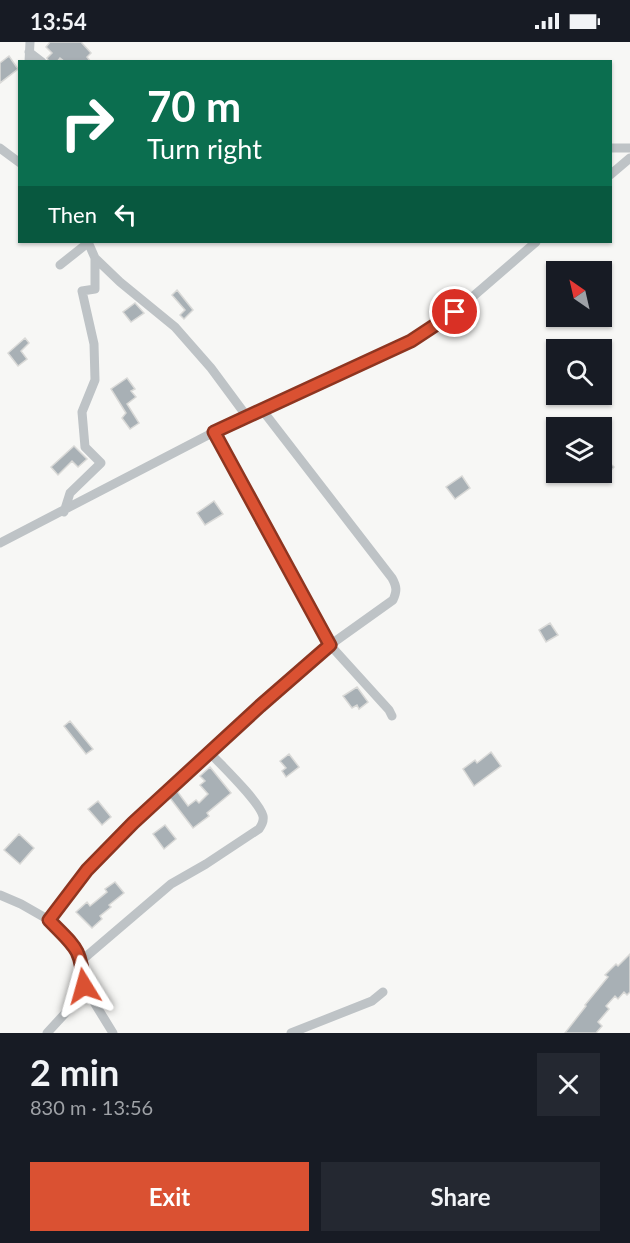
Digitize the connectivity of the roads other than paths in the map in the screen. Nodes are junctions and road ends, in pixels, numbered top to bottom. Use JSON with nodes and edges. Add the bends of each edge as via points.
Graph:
{"nodes":[{"id":1,"x":0,"y":148,"type":"edge"},
{"id":2,"x":612,"y":148,"type":"edge"},
{"id":3,"x":630,"y":148,"type":"edge"},
{"id":4,"x":630,"y":158,"type":"edge"},
{"id":5,"x":18,"y":162,"type":"edge"},
{"id":6,"x":612,"y":173,"type":"edge"},
{"id":7,"x":87,"y":243,"type":"edge"},
{"id":8,"x":88,"y":243,"type":"edge"},
{"id":9,"x":535,"y":243,"type":"edge"},
{"id":10,"x":95,"y":258,"type":"junction"},
{"id":11,"x":60,"y":265,"type":"dead end"},
{"id":12,"x":263,"y":411,"type":"junction"},
{"id":13,"x":248,"y":418,"type":"junction"},
{"id":14,"x":214,"y":432,"type":"junction"},
{"id":15,"x":64,"y":512,"type":"junction"},
{"id":16,"x":0,"y":543,"type":"edge"},
{"id":17,"x":330,"y":645,"type":"junction"},
{"id":18,"x":392,"y":716,"type":"dead end"},
{"id":19,"x":210,"y":753,"type":"junction"},
{"id":20,"x":0,"y":895,"type":"edge"},
{"id":21,"x":49,"y":920,"type":"junction"},
{"id":22,"x":82,"y":960,"type":"junction"},
{"id":23,"x":84,"y":986,"type":"junction"},
{"id":24,"x":383,"y":992,"type":"dead end"},
{"id":25,"x":47,"y":1033,"type":"edge"},
{"id":26,"x":113,"y":1033,"type":"edge"},
{"id":27,"x":291,"y":1033,"type":"edge"}],
"edges":[{"from":1,"to":5,"type":"street"},
{"from":2,"to":3,"type":"street"},
{"from":4,"to":6,"type":"street"},
{"from":7,"to":11,"type":"street"},
{"from":8,"to":10,"type":"street"},
{"from":9,"to":12,"type":"street","via":[[455,312],[411,341]]},
{"from":10,"to":13,"type":"street","via":[[175,327]]},
{"from":10,"to":15,"type":"street","via":[[94,289],[82,291],[94,344],[94,380],[82,420],[85,447],[101,463],[70,493]]},
{"from":12,"to":13,"type":"street"},
{"from":12,"to":17,"type":"street","via":[[396,586],[393,600]]},
{"from":13,"to":14,"type":"street"},
{"from":14,"to":15,"type":"street"},
{"from":14,"to":17,"type":"street"},
{"from":15,"to":16,"type":"street"},
{"from":17,"to":18,"type":"street"},
{"from":17,"to":19,"type":"street"},
{"from":19,"to":21,"type":"street","via":[[87,870]]},
{"from":19,"to":22,"type":"street","via":[[257,805],[263,824],[171,884]]},
{"from":20,"to":21,"type":"street"},
{"from":21,"to":22,"type":"street","via":[[78,950]]},
{"from":22,"to":23,"type":"street"},
{"from":23,"to":25,"type":"street","via":[[77,1002]]},
{"from":23,"to":26,"type":"street"},
{"from":24,"to":27,"type":"street","via":[[372,1001]]}]}
